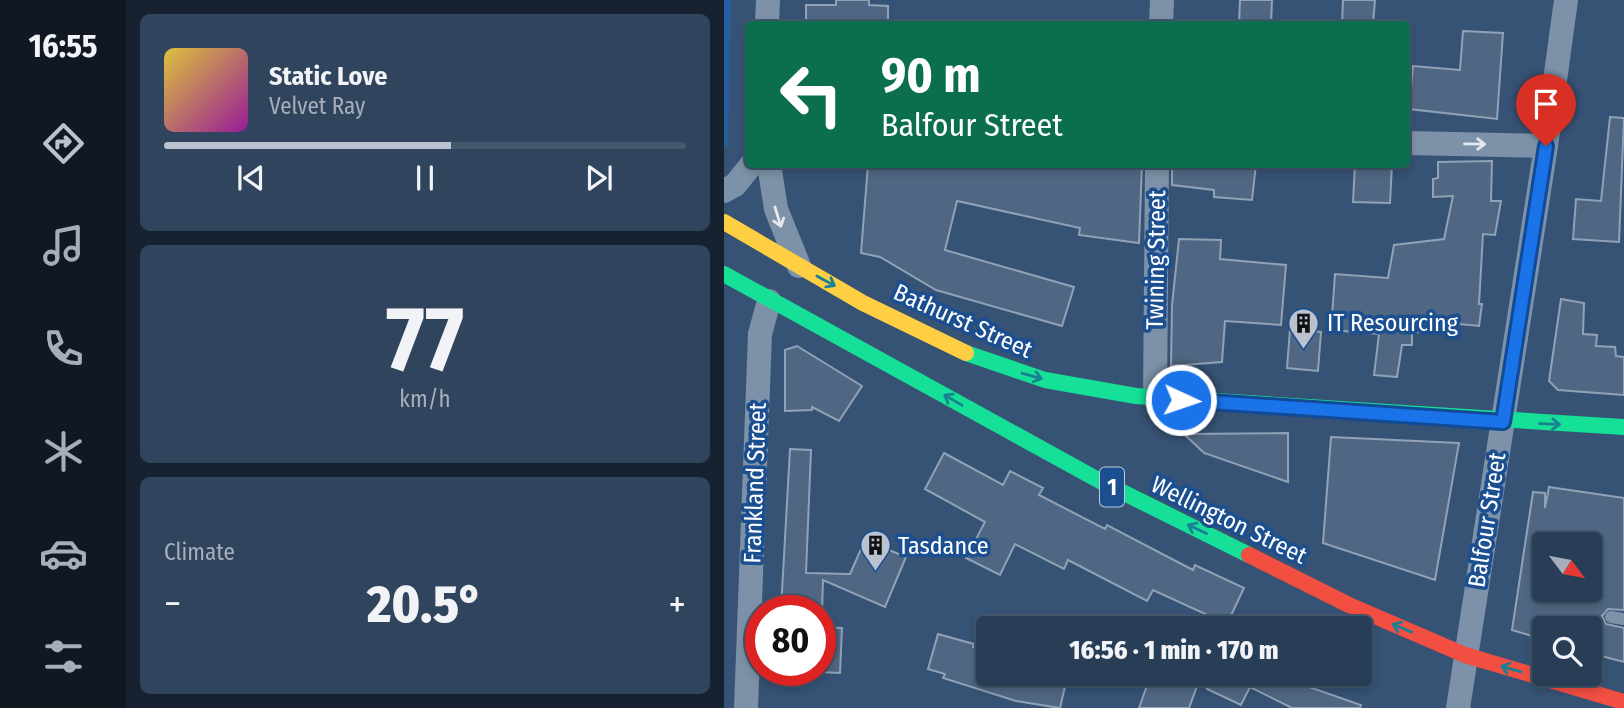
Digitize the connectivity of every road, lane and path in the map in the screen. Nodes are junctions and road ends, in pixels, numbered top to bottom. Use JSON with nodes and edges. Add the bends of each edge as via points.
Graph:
{"nodes":[{"id":1,"x":768,"y":0,"type":"edge"},
{"id":2,"x":1162,"y":0,"type":"edge"},
{"id":3,"x":1566,"y":0,"type":"edge"},
{"id":4,"x":767,"y":21,"type":"edge"},
{"id":5,"x":1161,"y":21,"type":"edge"},
{"id":6,"x":1410,"y":143,"type":"edge"},
{"id":7,"x":1546,"y":146,"type":"junction"},
{"id":8,"x":749,"y":168,"type":"edge"},
{"id":9,"x":770,"y":168,"type":"edge"},
{"id":10,"x":1157,"y":168,"type":"edge"},
{"id":11,"x":724,"y":191,"type":"edge"},
{"id":12,"x":724,"y":222,"type":"edge"},
{"id":13,"x":799,"y":266,"type":"junction"},
{"id":14,"x":724,"y":274,"type":"edge"},
{"id":15,"x":769,"y":302,"type":"junction"},
{"id":16,"x":1155,"y":398,"type":"junction"},
{"id":17,"x":1503,"y":422,"type":"junction"},
{"id":18,"x":1624,"y":428,"type":"edge"},
{"id":19,"x":1465,"y":655,"type":"junction"},
{"id":20,"x":1624,"y":702,"type":"edge"},
{"id":21,"x":746,"y":708,"type":"edge"},
{"id":22,"x":755,"y":708,"type":"edge"},
{"id":23,"x":1458,"y":708,"type":"edge"}],
"edges":[{"from":1,"to":4,"type":"street"},
{"from":2,"to":5,"type":"street"},
{"from":3,"to":7,"type":"street","name":"Balfour Street"},
{"from":6,"to":7,"type":"street","one_way":true},
{"from":7,"to":17,"type":"street","name":"Balfour Street"},
{"from":8,"to":11,"type":"street"},
{"from":9,"to":13,"type":"street","one_way":true,"via":[[776,209]]},
{"from":10,"to":16,"type":"street","name":"Twining Street"},
{"from":12,"to":13,"type":"highway","name":"Bathurst Street"},
{"from":13,"to":16,"type":"highway","name":"Bathurst Street","one_way":true,"via":[[930,335],[1010,370],[1088,390]]},
{"from":14,"to":15,"type":"highway","name":"Wellington Street","number":"1"},
{"from":19,"to":15,"type":"highway","name":"Wellington Street","number":"1","one_way":true,"via":[[1349,605],[1100,481]]},
{"from":15,"to":21,"type":"street","name":"Frankland Street","via":[[760,334]]},
{"from":16,"to":17,"type":"highway","name":"Bathurst Street"},
{"from":17,"to":18,"type":"highway","name":"Bathurst Street","one_way":true},
{"from":17,"to":19,"type":"street","name":"Balfour Street"},
{"from":20,"to":19,"type":"highway","name":"Wellington Street","number":"1","one_way":true},
{"from":19,"to":23,"type":"street","name":"Balfour Street"},
{"from":21,"to":22,"type":"street"}]}
